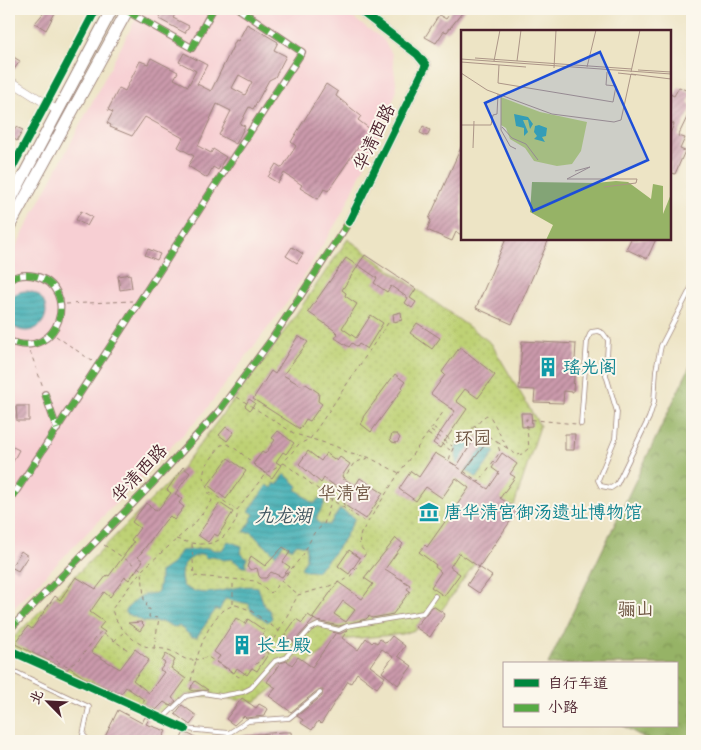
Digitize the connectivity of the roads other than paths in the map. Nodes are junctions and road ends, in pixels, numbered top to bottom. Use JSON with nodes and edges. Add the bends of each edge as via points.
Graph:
{"nodes":[{"id":1,"x":96,"y":9,"type":"edge"},
{"id":2,"x":112,"y":9,"type":"edge"},
{"id":3,"x":213,"y":9,"type":"edge"},
{"id":4,"x":239,"y":9,"type":"edge"},
{"id":5,"x":358,"y":9,"type":"edge"},
{"id":6,"x":127,"y":10,"type":"edge"},
{"id":7,"x":9,"y":80,"type":"edge"},
{"id":8,"x":45,"y":103,"type":"junction"},
{"id":9,"x":58,"y":111,"type":"junction"},
{"id":10,"x":9,"y":174,"type":"edge"},
{"id":11,"x":9,"y":203,"type":"edge"},
{"id":12,"x":349,"y":222,"type":"joint"},
{"id":13,"x":9,"y":227,"type":"edge"},
{"id":14,"x":9,"y":280,"type":"edge"},
{"id":15,"x":692,"y":286,"type":"edge"},
{"id":16,"x":9,"y":341,"type":"edge"},
{"id":17,"x":45,"y":394,"type":"road end"},
{"id":18,"x":581,"y":424,"type":"road end"},
{"id":19,"x":57,"y":428,"type":"junction"},
{"id":20,"x":9,"y":502,"type":"edge"},
{"id":21,"x":435,"y":596,"type":"dead end"},
{"id":22,"x":9,"y":630,"type":"edge"},
{"id":23,"x":9,"y":650,"type":"edge"},
{"id":24,"x":9,"y":669,"type":"edge"},
{"id":25,"x":320,"y":693,"type":"dead end"},
{"id":26,"x":163,"y":718,"type":"junction"},
{"id":27,"x":184,"y":729,"type":"joint"},
{"id":28,"x":89,"y":741,"type":"edge"}],
"edges":[{"from":1,"to":8,"type":"street"},
{"from":2,"to":9,"type":"main road"},
{"from":3,"to":6,"type":"street","via":[[192,48]]},
{"from":4,"to":19,"type":"street","via":[[302,52]]},
{"from":5,"to":12,"type":"street","name":"华清西路","via":[[417,54],[426,65]]},
{"from":6,"to":13,"type":"main road"},
{"from":7,"to":8,"type":"street"},
{"from":8,"to":9,"type":"street"},
{"from":8,"to":10,"type":"street"},
{"from":9,"to":11,"type":"main road"},
{"from":12,"to":22,"type":"street","name":"华清西路","via":[[232,394],[151,485]]},
{"from":14,"to":16,"type":"street","via":[[26,275],[38,277],[49,283],[60,304],[60,316],[52,333],[39,343],[28,345]]},
{"from":15,"to":18,"type":"lane","via":[[661,346],[649,418],[617,484],[611,488],[601,486],[598,480],[615,439],[617,412],[606,375],[607,337],[598,331],[591,332],[587,341]]},
{"from":17,"to":19,"type":"street"},
{"from":19,"to":20,"type":"street"},
{"from":21,"to":26,"type":"lane","via":[[423,613],[339,630],[318,625],[310,629],[285,658],[275,661],[251,688],[222,696],[202,693],[186,696]]},
{"from":23,"to":26,"type":"street"},
{"from":24,"to":28,"type":"lane","via":[[88,707],[83,734]]},
{"from":25,"to":27,"type":"lane","via":[[289,718],[248,721],[230,733]]},
{"from":26,"to":27,"type":"street"}]}
